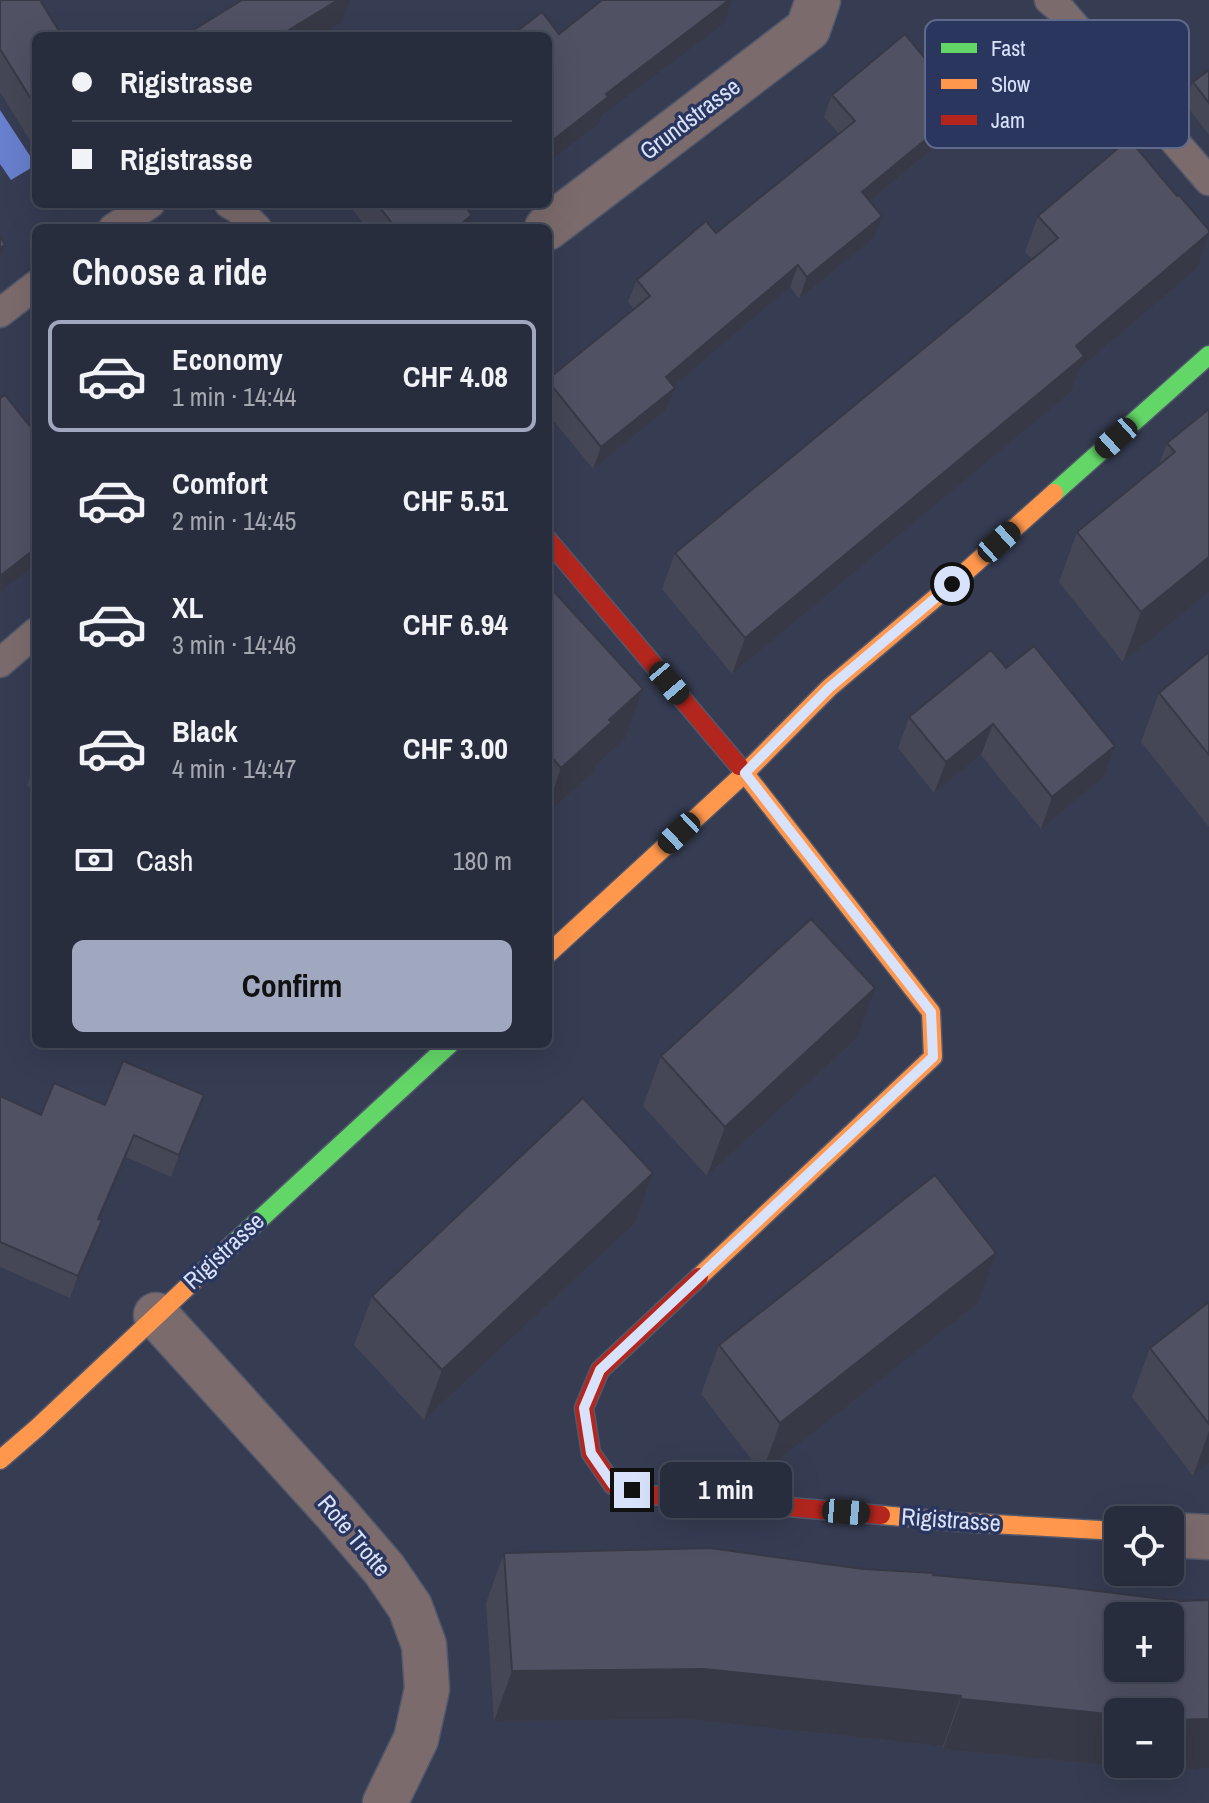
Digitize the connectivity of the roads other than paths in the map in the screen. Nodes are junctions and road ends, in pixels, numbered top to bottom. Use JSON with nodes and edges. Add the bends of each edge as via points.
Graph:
{"nodes":[{"id":1,"x":818,"y":0,"type":"edge"},
{"id":2,"x":1049,"y":0,"type":"edge"},
{"id":3,"x":1070,"y":20,"type":"edge"},
{"id":4,"x":1180,"y":148,"type":"edge"},
{"id":5,"x":1209,"y":181,"type":"edge"},
{"id":6,"x":144,"y":208,"type":"edge"},
{"id":7,"x":236,"y":208,"type":"edge"},
{"id":8,"x":119,"y":224,"type":"edge"},
{"id":9,"x":253,"y":224,"type":"edge"},
{"id":10,"x":552,"y":224,"type":"edge"},
{"id":11,"x":32,"y":288,"type":"edge"},
{"id":12,"x":0,"y":313,"type":"edge"},
{"id":13,"x":1209,"y":355,"type":"edge"},
{"id":14,"x":552,"y":545,"type":"edge"},
{"id":15,"x":32,"y":635,"type":"edge"},
{"id":16,"x":0,"y":663,"type":"edge"},
{"id":17,"x":745,"y":773,"type":"junction"},
{"id":18,"x":552,"y":950,"type":"edge"},
{"id":19,"x":446,"y":1048,"type":"edge"},
{"id":20,"x":156,"y":1315,"type":"junction"},
{"id":21,"x":0,"y":1460,"type":"edge"},
{"id":22,"x":1104,"y":1530,"type":"edge"},
{"id":23,"x":1184,"y":1536,"type":"edge"},
{"id":24,"x":1209,"y":1537,"type":"edge"},
{"id":25,"x":385,"y":1803,"type":"edge"}],
"edges":[{"from":1,"to":10,"type":"street","name":"Grundstrasse","via":[[808,29]]},
{"from":2,"to":3,"type":"lane"},
{"from":4,"to":5,"type":"lane"},
{"from":6,"to":8,"type":"lane"},
{"from":7,"to":9,"type":"lane"},
{"from":11,"to":12,"type":"lane"},
{"from":13,"to":17,"type":"street","via":[[829,688]]},
{"from":14,"to":17,"type":"street"},
{"from":15,"to":16,"type":"lane"},
{"from":17,"to":18,"type":"street"},
{"from":17,"to":22,"type":"street","name":"Rigistrasse","via":[[931,1012],[933,1057],[600,1370],[584,1408],[591,1453],[613,1485],[652,1495]]},
{"from":19,"to":20,"type":"street","name":"Rigistrasse"},
{"from":20,"to":21,"type":"street","name":"Rigistrasse"},
{"from":20,"to":25,"type":"street","name":"Rote Trotte","via":[[335,1512],[410,1607],[424,1645],[427,1689],[416,1739]]},
{"from":23,"to":24,"type":"street"}]}
